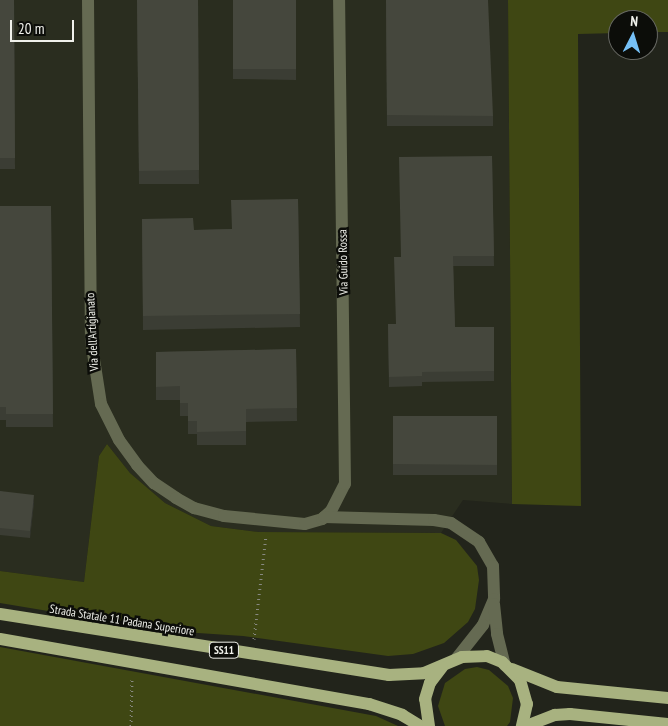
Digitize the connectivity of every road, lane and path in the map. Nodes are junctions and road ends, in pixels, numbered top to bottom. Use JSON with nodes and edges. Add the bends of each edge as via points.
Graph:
{"nodes":[{"id":1,"x":88,"y":0,"type":"edge"},
{"id":2,"x":339,"y":0,"type":"edge"},
{"id":3,"x":324,"y":517,"type":"junction"},
{"id":4,"x":267,"y":521,"type":"junction"},
{"id":5,"x":494,"y":599,"type":"junction"},
{"id":6,"x":0,"y":614,"type":"edge"},
{"id":7,"x":0,"y":639,"type":"edge"},
{"id":8,"x":252,"y":654,"type":"junction"},
{"id":9,"x":132,"y":661,"type":"junction"},
{"id":10,"x":451,"y":662,"type":"junction"},
{"id":11,"x":507,"y":666,"type":"junction"},
{"id":12,"x":668,"y":698,"type":"edge"},
{"id":13,"x":668,"y":724,"type":"edge"},
{"id":14,"x":131,"y":726,"type":"edge"},
{"id":15,"x":420,"y":726,"type":"edge"},
{"id":16,"x":428,"y":726,"type":"edge"},
{"id":17,"x":522,"y":726,"type":"edge"},
{"id":18,"x":526,"y":726,"type":"edge"}],
"edges":[{"from":1,"to":4,"type":"street","name":"Via dell'Artigianato","via":[[91,340],[101,404],[127,452],[161,488],[194,508],[212,514]]},
{"from":2,"to":3,"type":"street","name":"Via Guido Rossa","via":[[345,484],[337,503]]},
{"from":3,"to":4,"type":"street","name":"Via dell'Artigianato","via":[[305,524]]},
{"from":3,"to":5,"type":"street","name":"Via dell'Artigianato","via":[[451,523],[479,542],[488,554],[495,578]]},
{"from":4,"to":8,"type":"path"},
{"from":5,"to":10,"type":"street","via":[[483,625]]},
{"from":5,"to":11,"type":"street","name":"Via dell'Artigianato","via":[[496,628]]},
{"from":6,"to":8,"type":"main road","name":"Strada Statale 11 Padana Superiore","number":"SS11"},
{"from":7,"to":9,"type":"main road","number":"SS11"},
{"from":8,"to":10,"type":"main road","name":"Strada Statale 11 Padana Superiore","number":"SS11","via":[[389,675],[424,673]]},
{"from":9,"to":14,"type":"path"},
{"from":9,"to":15,"type":"main road","number":"SS11","via":[[370,704],[402,715]]},
{"from":10,"to":11,"type":"main road","name":"Strada Statale 11 Padana Superiore","number":"SS11","via":[[478,655]]},
{"from":10,"to":16,"type":"main road","via":[[434,676],[426,691],[424,708]]},
{"from":11,"to":12,"type":"main road","name":"Strada Statale 11 Padana Superiore","number":"SS11","via":[[557,687]]},
{"from":11,"to":17,"type":"main road","via":[[520,680],[526,696]]},
{"from":13,"to":18,"type":"main road","via":[[570,714],[548,717]]}]}
